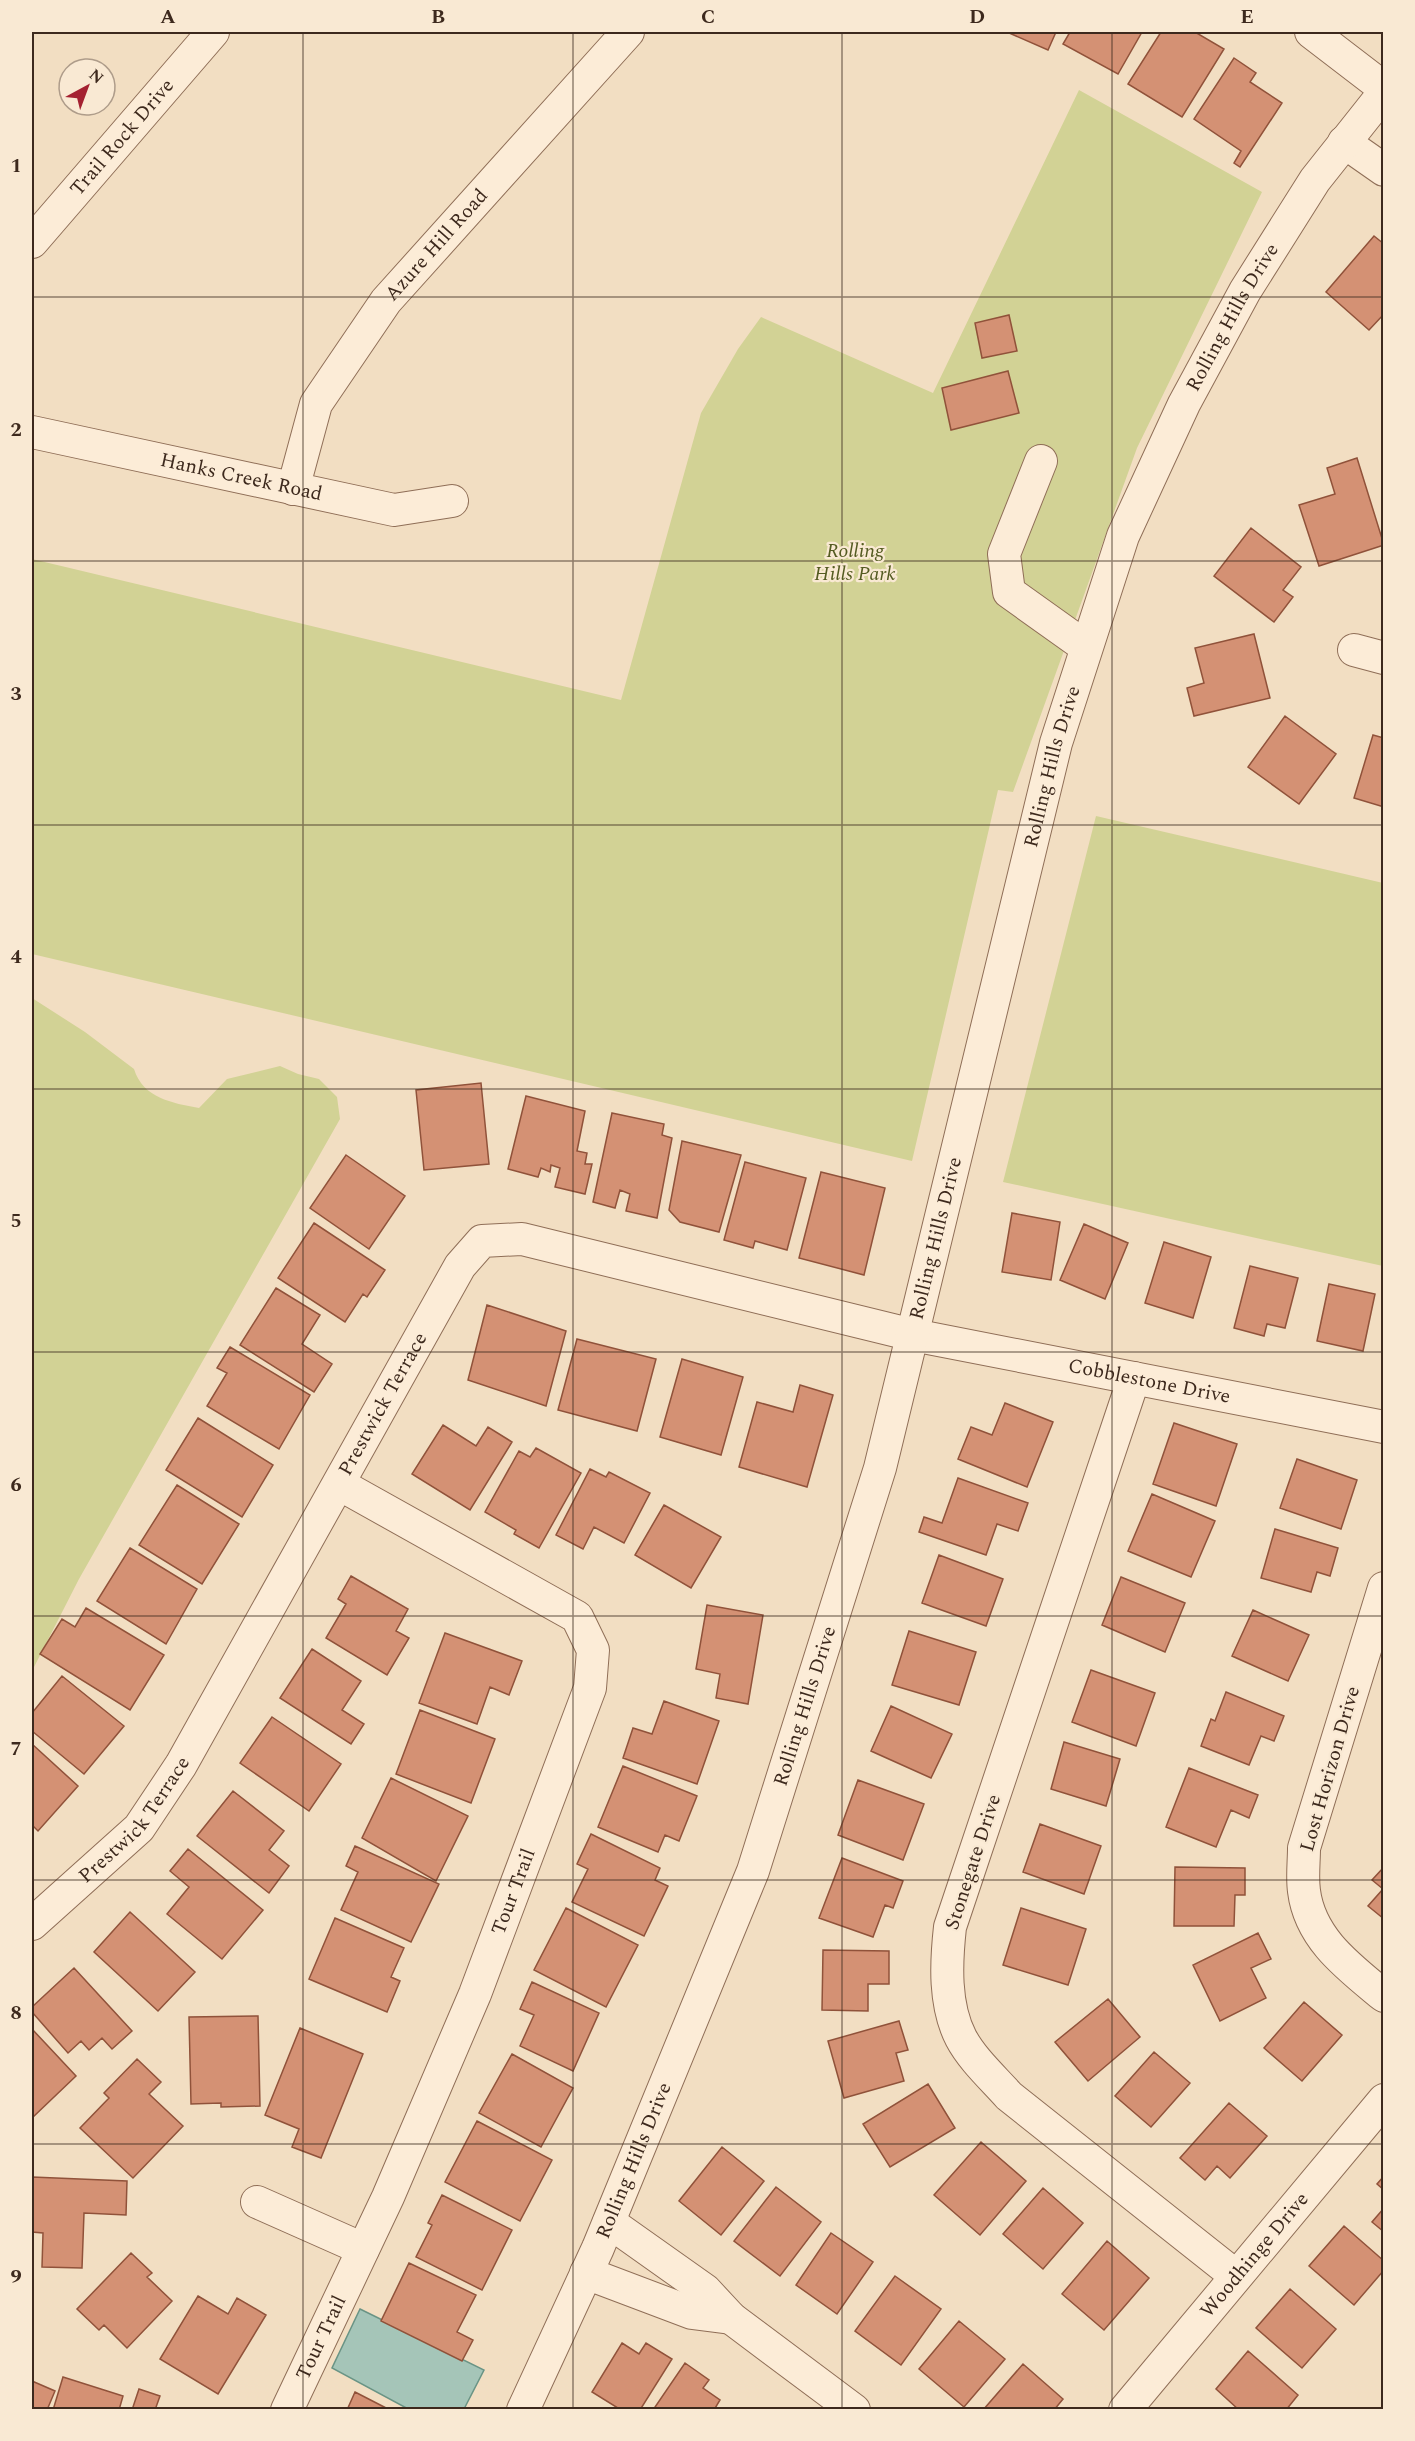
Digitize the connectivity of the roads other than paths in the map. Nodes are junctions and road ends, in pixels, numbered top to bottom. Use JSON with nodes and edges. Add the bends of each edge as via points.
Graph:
{"nodes":[{"id":1,"x":213,"y":32,"type":"edge"},
{"id":2,"x":628,"y":32,"type":"edge"},
{"id":3,"x":1311,"y":32,"type":"edge"},
{"id":4,"x":1383,"y":88,"type":"edge"},
{"id":5,"x":1383,"y":93,"type":"edge"},
{"id":6,"x":1344,"y":142,"type":"junction"},
{"id":7,"x":1383,"y":170,"type":"edge"},
{"id":8,"x":32,"y":242,"type":"edge"},
{"id":9,"x":32,"y":432,"type":"edge"},
{"id":10,"x":1041,"y":461,"type":"dead end"},
{"id":11,"x":293,"y":489,"type":"junction"},
{"id":12,"x":452,"y":501,"type":"dead end"},
{"id":13,"x":1086,"y":647,"type":"junction"},
{"id":14,"x":913,"y":1335,"type":"junction"},
{"id":15,"x":1134,"y":1378,"type":"junction"},
{"id":16,"x":1383,"y":1427,"type":"edge"},
{"id":17,"x":339,"y":1484,"type":"junction"},
{"id":18,"x":1383,"y":1588,"type":"edge"},
{"id":19,"x":32,"y":1924,"type":"edge"},
{"id":20,"x":1383,"y":1996,"type":"edge"},
{"id":21,"x":1383,"y":2100,"type":"edge"},
{"id":22,"x":257,"y":2202,"type":"dead end"},
{"id":23,"x":609,"y":2222,"type":"junction"},
{"id":24,"x":363,"y":2249,"type":"junction"},
{"id":25,"x":586,"y":2273,"type":"junction"},
{"id":26,"x":1236,"y":2276,"type":"junction"},
{"id":27,"x":731,"y":2318,"type":"junction"},
{"id":28,"x":287,"y":2409,"type":"edge"},
{"id":29,"x":523,"y":2409,"type":"edge"},
{"id":30,"x":854,"y":2409,"type":"edge"},
{"id":31,"x":1125,"y":2409,"type":"edge"}],
"edges":[{"from":1,"to":8,"type":"street","name":"Trail Rock Drive"},
{"from":2,"to":11,"type":"street","name":"Azure Hill Road","via":[[386,301],[316,404]]},
{"from":3,"to":4,"type":"street"},
{"from":5,"to":6,"type":"street","name":"Rolling Hills Drive"},
{"from":6,"to":7,"type":"street"},
{"from":6,"to":13,"type":"street","name":"Rolling Hills Drive","via":[[1315,180],[1245,291],[1184,404],[1123,536]]},
{"from":9,"to":11,"type":"street","name":"Hanks Creek Road"},
{"from":10,"to":13,"type":"street","via":[[1004,554],[1009,592]]},
{"from":11,"to":12,"type":"street","name":"Hanks Creek Road","via":[[394,510]]},
{"from":13,"to":14,"type":"street","name":"Rolling Hills Drive","via":[[1037,817]]},
{"from":14,"to":15,"type":"street","name":"Cobblestone Drive"},
{"from":14,"to":17,"type":"street","name":"Prestwick Terrace","via":[[522,1239],[482,1241],[460,1266]]},
{"from":14,"to":23,"type":"street","name":"Rolling Hills Drive","via":[[880,1468],[753,1871]]},
{"from":15,"to":16,"type":"street","name":"Cobblestone Drive"},
{"from":15,"to":26,"type":"street","name":"Stonegate Drive","via":[[950,1927],[946,1958],[952,2015],[962,2039],[1009,2096]]},
{"from":17,"to":19,"type":"street","name":"Prestwick Terrace","via":[[181,1765],[139,1828]]},
{"from":17,"to":24,"type":"street","name":"Tour Trail","via":[[577,1617],[593,1650],[590,1688],[475,1994]]},
{"from":18,"to":20,"type":"street","name":"Lost Horizon Drive","via":[[1304,1848],[1304,1890],[1310,1916],[1321,1937],[1341,1961]]},
{"from":21,"to":26,"type":"street","name":"Woodhinge Drive"},
{"from":22,"to":24,"type":"street"},
{"from":23,"to":25,"type":"street","name":"Rolling Hills Drive"},
{"from":23,"to":27,"type":"street","via":[[705,2290]]},
{"from":24,"to":28,"type":"street","name":"Tour Trail"},
{"from":25,"to":27,"type":"street","via":[[692,2313]]},
{"from":25,"to":29,"type":"street","name":"Rolling Hills Drive"},
{"from":26,"to":31,"type":"street","name":"Woodhinge Drive"},
{"from":27,"to":30,"type":"street"}]}
